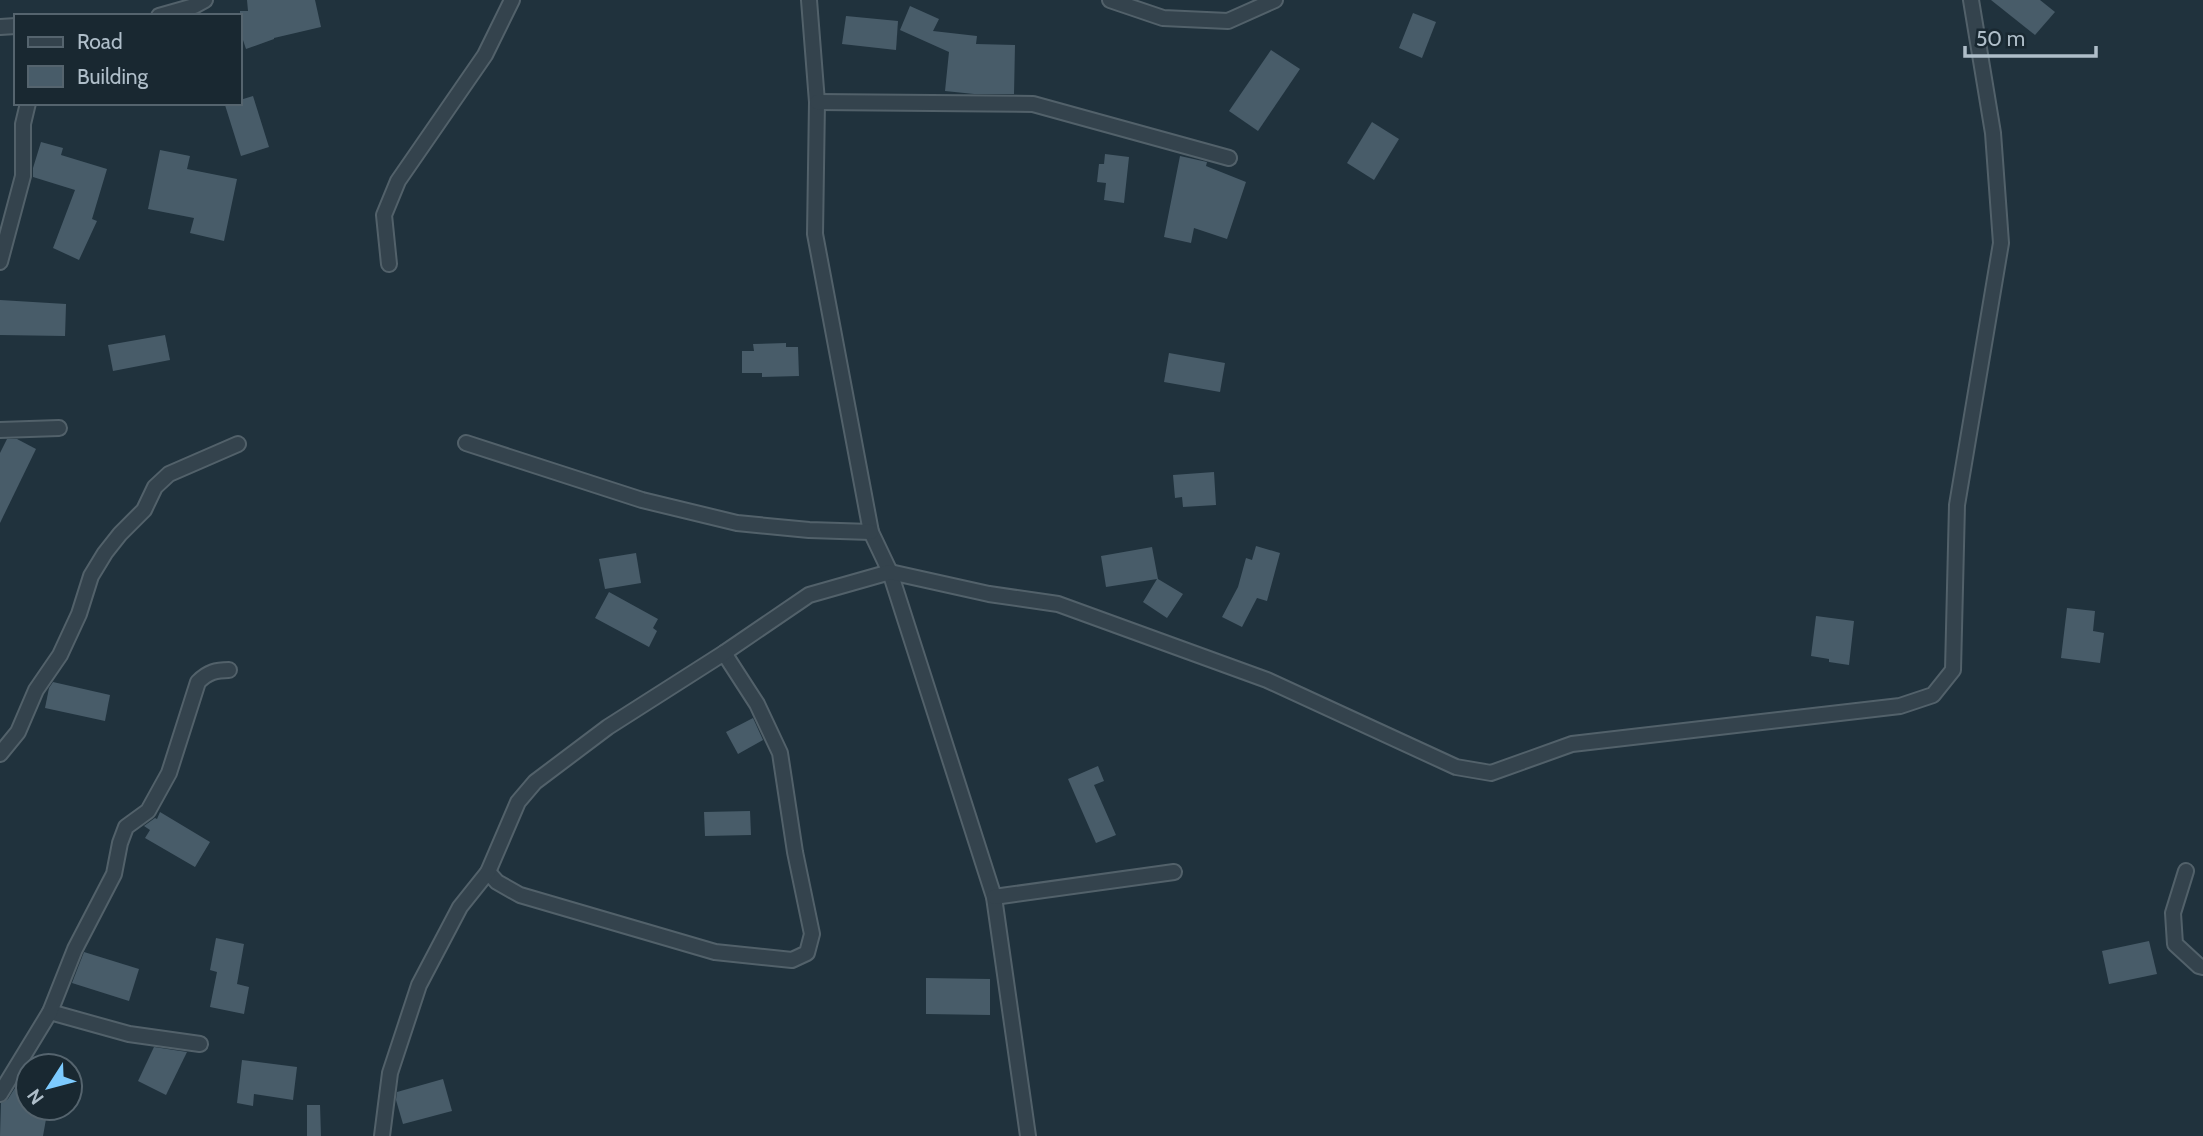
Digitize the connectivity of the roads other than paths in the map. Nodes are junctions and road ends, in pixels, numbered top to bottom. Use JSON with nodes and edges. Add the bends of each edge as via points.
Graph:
{"nodes":[{"id":1,"x":205,"y":0,"type":"edge"},
{"id":2,"x":512,"y":0,"type":"edge"},
{"id":3,"x":809,"y":0,"type":"edge"},
{"id":4,"x":1110,"y":0,"type":"edge"},
{"id":5,"x":1275,"y":0,"type":"edge"},
{"id":6,"x":1971,"y":0,"type":"edge"},
{"id":7,"x":166,"y":14,"type":"edge"},
{"id":8,"x":817,"y":102,"type":"junction"},
{"id":9,"x":28,"y":105,"type":"edge"},
{"id":10,"x":1229,"y":158,"type":"dead end"},
{"id":11,"x":0,"y":261,"type":"edge"},
{"id":12,"x":389,"y":264,"type":"dead end"},
{"id":13,"x":58,"y":428,"type":"dead end"},
{"id":14,"x":0,"y":430,"type":"edge"},
{"id":15,"x":466,"y":443,"type":"dead end"},
{"id":16,"x":238,"y":444,"type":"dead end"},
{"id":17,"x":871,"y":532,"type":"junction"},
{"id":18,"x":890,"y":572,"type":"junction"},
{"id":19,"x":724,"y":653,"type":"junction"},
{"id":20,"x":229,"y":670,"type":"dead end"},
{"id":21,"x":0,"y":754,"type":"edge"},
{"id":22,"x":2186,"y":871,"type":"dead end"},
{"id":23,"x":488,"y":872,"type":"junction"},
{"id":24,"x":1174,"y":872,"type":"dead end"},
{"id":25,"x":994,"y":897,"type":"junction"},
{"id":26,"x":2203,"y":967,"type":"edge"},
{"id":27,"x":50,"y":1013,"type":"junction"},
{"id":28,"x":200,"y":1044,"type":"dead end"},
{"id":29,"x":0,"y":1094,"type":"edge"},
{"id":30,"x":382,"y":1136,"type":"edge"},
{"id":31,"x":1028,"y":1136,"type":"edge"}],
"edges":[{"from":1,"to":7,"type":"street"},
{"from":2,"to":12,"type":"street","via":[[485,55],[398,181],[384,215]]},
{"from":3,"to":8,"type":"street"},
{"from":4,"to":5,"type":"street","via":[[1163,18],[1228,21]]},
{"from":6,"to":18,"type":"street","via":[[1993,133],[2001,243],[1957,505],[1953,670],[1933,695],[1900,706],[1572,744],[1491,773],[1455,767],[1267,680],[1058,604]]},
{"from":8,"to":10,"type":"street","via":[[1033,104]]},
{"from":8,"to":17,"type":"street","via":[[815,234]]},
{"from":9,"to":11,"type":"street","via":[[23,176]]},
{"from":13,"to":14,"type":"street"},
{"from":15,"to":17,"type":"street","via":[[642,500],[737,523]]},
{"from":16,"to":21,"type":"street","via":[[169,474],[155,487],[144,510],[120,534],[91,576],[60,655],[36,690],[18,732]]},
{"from":17,"to":18,"type":"street"},
{"from":18,"to":19,"type":"street","via":[[809,596]]},
{"from":18,"to":25,"type":"street"},
{"from":19,"to":23,"type":"street","via":[[608,727],[536,782],[517,802]]},
{"from":19,"to":23,"type":"street","via":[[757,704],[780,753],[812,934],[807,953],[792,960],[715,952],[520,895]]},
{"from":20,"to":27,"type":"street","via":[[206,674],[198,682],[169,773],[148,811],[126,827],[114,874],[75,949]]},
{"from":22,"to":26,"type":"street","via":[[2173,913],[2175,944]]},
{"from":23,"to":30,"type":"street","via":[[460,907],[419,985],[390,1073]]},
{"from":24,"to":25,"type":"street"},
{"from":25,"to":31,"type":"street"},
{"from":27,"to":28,"type":"street","via":[[129,1034]]},
{"from":27,"to":29,"type":"street"}]}
